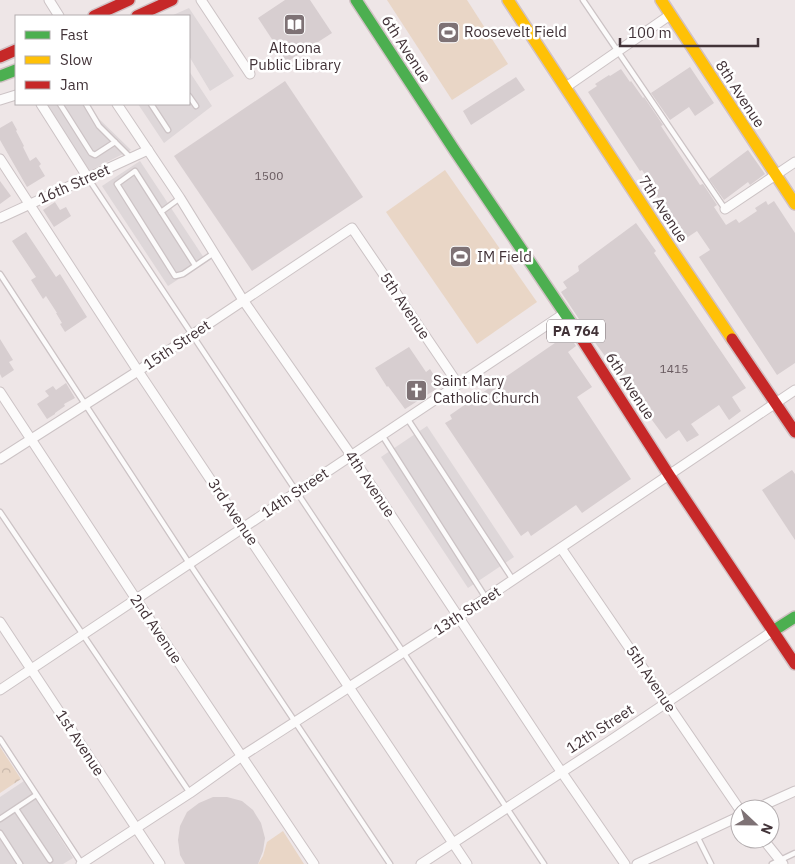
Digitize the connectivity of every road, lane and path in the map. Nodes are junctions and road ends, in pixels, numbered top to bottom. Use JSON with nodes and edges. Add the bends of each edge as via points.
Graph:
{"nodes":[{"id":1,"x":49,"y":0,"type":"edge"},
{"id":2,"x":128,"y":0,"type":"edge"},
{"id":3,"x":172,"y":0,"type":"edge"},
{"id":4,"x":202,"y":0,"type":"edge"},
{"id":5,"x":356,"y":0,"type":"edge"},
{"id":6,"x":508,"y":0,"type":"edge"},
{"id":7,"x":583,"y":0,"type":"edge"},
{"id":8,"x":661,"y":0,"type":"edge"},
{"id":9,"x":58,"y":15,"type":"edge"},
{"id":10,"x":96,"y":15,"type":"edge"},
{"id":11,"x":139,"y":15,"type":"edge"},
{"id":12,"x":670,"y":15,"type":"junction"},
{"id":13,"x":15,"y":50,"type":"edge"},
{"id":14,"x":618,"y":52,"type":"junction"},
{"id":15,"x":0,"y":57,"type":"edge"},
{"id":16,"x":15,"y":70,"type":"edge"},
{"id":17,"x":250,"y":74,"type":"dead end"},
{"id":18,"x":0,"y":76,"type":"edge"},
{"id":19,"x":566,"y":87,"type":"junction"},
{"id":20,"x":15,"y":95,"type":"edge"},
{"id":21,"x":190,"y":97,"type":"edge"},
{"id":22,"x":0,"y":100,"type":"edge"},
{"id":23,"x":42,"y":105,"type":"edge"},
{"id":24,"x":61,"y":105,"type":"edge"},
{"id":25,"x":87,"y":105,"type":"edge"},
{"id":26,"x":118,"y":105,"type":"edge"},
{"id":27,"x":152,"y":105,"type":"edge"},
{"id":28,"x":196,"y":106,"type":"dead end"},
{"id":29,"x":168,"y":130,"type":"dead end"},
{"id":30,"x":115,"y":142,"type":"junction"},
{"id":31,"x":148,"y":150,"type":"junction"},
{"id":32,"x":131,"y":158,"type":"junction"},
{"id":33,"x":0,"y":159,"type":"edge"},
{"id":34,"x":795,"y":162,"type":"edge"},
{"id":35,"x":776,"y":175,"type":"junction"},
{"id":36,"x":88,"y":178,"type":"junction"},
{"id":37,"x":180,"y":198,"type":"junction"},
{"id":38,"x":30,"y":204,"type":"junction"},
{"id":39,"x":795,"y":204,"type":"edge"},
{"id":40,"x":725,"y":209,"type":"joint"},
{"id":41,"x":161,"y":212,"type":"junction"},
{"id":42,"x":0,"y":218,"type":"edge"},
{"id":43,"x":352,"y":228,"type":"joint"},
{"id":44,"x":214,"y":253,"type":"junction"},
{"id":45,"x":195,"y":265,"type":"junction"},
{"id":46,"x":0,"y":274,"type":"edge"},
{"id":47,"x":243,"y":300,"type":"junction"},
{"id":48,"x":564,"y":313,"type":"junction"},
{"id":49,"x":193,"y":334,"type":"junction"},
{"id":50,"x":138,"y":371,"type":"junction"},
{"id":51,"x":458,"y":384,"type":"junction"},
{"id":52,"x":795,"y":390,"type":"edge"},
{"id":53,"x":0,"y":392,"type":"edge"},
{"id":54,"x":775,"y":403,"type":"junction"},
{"id":55,"x":85,"y":404,"type":"junction"},
{"id":56,"x":407,"y":418,"type":"junction"},
{"id":57,"x":795,"y":432,"type":"edge"},
{"id":58,"x":382,"y":435,"type":"junction"},
{"id":59,"x":31,"y":439,"type":"junction"},
{"id":60,"x":351,"y":455,"type":"junction"},
{"id":61,"x":0,"y":459,"type":"edge"},
{"id":62,"x":669,"y":475,"type":"junction"},
{"id":63,"x":297,"y":492,"type":"junction"},
{"id":64,"x":0,"y":512,"type":"edge"},
{"id":65,"x":243,"y":528,"type":"junction"},
{"id":66,"x":561,"y":548,"type":"junction"},
{"id":67,"x":190,"y":563,"type":"junction"},
{"id":68,"x":513,"y":580,"type":"junction"},
{"id":69,"x":486,"y":598,"type":"junction"},
{"id":70,"x":136,"y":599,"type":"junction"},
{"id":71,"x":458,"y":617,"type":"junction"},
{"id":72,"x":795,"y":617,"type":"edge"},
{"id":73,"x":0,"y":622,"type":"edge"},
{"id":74,"x":773,"y":631,"type":"junction"},
{"id":75,"x":83,"y":634,"type":"junction"},
{"id":76,"x":404,"y":652,"type":"junction"},
{"id":77,"x":795,"y":664,"type":"edge"},
{"id":78,"x":32,"y":669,"type":"junction"},
{"id":79,"x":349,"y":687,"type":"junction"},
{"id":80,"x":0,"y":690,"type":"edge"},
{"id":81,"x":667,"y":702,"type":"junction"},
{"id":82,"x":296,"y":722,"type":"junction"},
{"id":83,"x":0,"y":739,"type":"edge"},
{"id":84,"x":242,"y":756,"type":"junction"},
{"id":85,"x":562,"y":772,"type":"junction"},
{"id":86,"x":795,"y":791,"type":"edge"},
{"id":87,"x":190,"y":793,"type":"junction"},
{"id":88,"x":36,"y":795,"type":"junction"},
{"id":89,"x":733,"y":799,"type":"edge"},
{"id":90,"x":777,"y":799,"type":"edge"},
{"id":91,"x":16,"y":808,"type":"junction"},
{"id":92,"x":507,"y":808,"type":"junction"},
{"id":93,"x":0,"y":819,"type":"edge"},
{"id":94,"x":730,"y":821,"type":"edge"},
{"id":95,"x":136,"y":828,"type":"junction"},
{"id":96,"x":0,"y":833,"type":"edge"},
{"id":97,"x":697,"y":836,"type":"junction"},
{"id":98,"x":453,"y":844,"type":"junction"},
{"id":99,"x":769,"y":849,"type":"edge"},
{"id":100,"x":795,"y":853,"type":"edge"},
{"id":101,"x":50,"y":860,"type":"dead end"},
{"id":102,"x":778,"y":863,"type":"edge"},
{"id":103,"x":20,"y":864,"type":"edge"},
{"id":104,"x":82,"y":864,"type":"edge"},
{"id":105,"x":160,"y":864,"type":"edge"},
{"id":106,"x":314,"y":864,"type":"edge"},
{"id":107,"x":390,"y":864,"type":"edge"},
{"id":108,"x":421,"y":864,"type":"edge"},
{"id":109,"x":467,"y":864,"type":"edge"},
{"id":110,"x":544,"y":864,"type":"edge"},
{"id":111,"x":624,"y":864,"type":"edge"},
{"id":112,"x":637,"y":864,"type":"edge"},
{"id":113,"x":711,"y":864,"type":"edge"}],
"edges":[{"from":1,"to":9,"type":"street"},
{"from":2,"to":10,"type":"main road"},
{"from":3,"to":11,"type":"main road"},
{"from":4,"to":17,"type":"street"},
{"from":5,"to":48,"type":"main road","name":"6th Avenue","number":"PA 764"},
{"from":6,"to":19,"type":"main road","name":"7th Avenue"},
{"from":7,"to":14,"type":"lane"},
{"from":8,"to":12,"type":"main road","name":"8th Avenue"},
{"from":12,"to":14,"type":"street"},
{"from":12,"to":35,"type":"main road","name":"8th Avenue"},
{"from":13,"to":15,"type":"main road"},
{"from":14,"to":19,"type":"street"},
{"from":14,"to":40,"type":"lane"},
{"from":16,"to":18,"type":"main road"},
{"from":19,"to":54,"type":"main road","name":"7th Avenue"},
{"from":20,"to":22,"type":"street"},
{"from":21,"to":28,"type":"lane"},
{"from":23,"to":36,"type":"street"},
{"from":24,"to":30,"type":"lane","via":[[91,153],[95,155]]},
{"from":25,"to":30,"type":"lane","via":[[99,126]]},
{"from":26,"to":31,"type":"street","name":"4th Avenue"},
{"from":27,"to":29,"type":"lane"},
{"from":30,"to":32,"type":"lane"},
{"from":31,"to":32,"type":"street","name":"16th Street"},
{"from":31,"to":37,"type":"street","name":"4th Avenue"},
{"from":32,"to":36,"type":"street","name":"16th Street"},
{"from":33,"to":38,"type":"street","name":"3rd Avenue"},
{"from":34,"to":35,"type":"street"},
{"from":35,"to":39,"type":"main road","name":"8th Avenue"},
{"from":35,"to":40,"type":"street"},
{"from":36,"to":38,"type":"street","name":"16th Street"},
{"from":36,"to":49,"type":"lane"},
{"from":37,"to":41,"type":"lane"},
{"from":37,"to":44,"type":"street","name":"4th Avenue"},
{"from":38,"to":42,"type":"street","name":"16th Street"},
{"from":38,"to":50,"type":"street","name":"3rd Avenue"},
{"from":41,"to":45,"type":"lane"},
{"from":41,"to":45,"type":"lane","via":[[135,171],[116,184],[175,276]]},
{"from":43,"to":47,"type":"street","name":"15th Street"},
{"from":43,"to":51,"type":"street","name":"5th Avenue"},
{"from":44,"to":45,"type":"lane"},
{"from":44,"to":47,"type":"street","name":"4th Avenue"},
{"from":46,"to":55,"type":"lane"},
{"from":47,"to":49,"type":"street","name":"15th Street"},
{"from":47,"to":60,"type":"street","name":"4th Avenue"},
{"from":48,"to":51,"type":"street","name":"14th Street"},
{"from":48,"to":62,"type":"main road","name":"6th Avenue","number":"PA 764"},
{"from":49,"to":50,"type":"street","name":"15th Street"},
{"from":49,"to":63,"type":"lane"},
{"from":50,"to":55,"type":"street","name":"15th Street"},
{"from":50,"to":65,"type":"street","name":"3rd Avenue"},
{"from":51,"to":56,"type":"street","name":"14th Street"},
{"from":52,"to":54,"type":"street","name":"13th Street"},
{"from":53,"to":59,"type":"street","name":"2nd Avenue"},
{"from":54,"to":57,"type":"main road","name":"7th Avenue"},
{"from":54,"to":62,"type":"street","name":"13th Street"},
{"from":55,"to":59,"type":"street","name":"15th Street"},
{"from":55,"to":67,"type":"lane"},
{"from":56,"to":58,"type":"street","name":"14th Street"},
{"from":56,"to":68,"type":"lane"},
{"from":58,"to":60,"type":"street","name":"14th Street"},
{"from":58,"to":69,"type":"lane"},
{"from":59,"to":61,"type":"street","name":"15th Street"},
{"from":59,"to":70,"type":"street","name":"2nd Avenue"},
{"from":60,"to":63,"type":"street","name":"14th Street"},
{"from":60,"to":71,"type":"street","name":"4th Avenue"},
{"from":62,"to":66,"type":"street","name":"13th Street"},
{"from":62,"to":74,"type":"main road","name":"6th Avenue","number":"PA 764"},
{"from":63,"to":65,"type":"street","name":"14th Street"},
{"from":63,"to":76,"type":"lane"},
{"from":64,"to":75,"type":"lane"},
{"from":65,"to":67,"type":"street","name":"14th Street"},
{"from":65,"to":79,"type":"street","name":"3rd Avenue"},
{"from":66,"to":68,"type":"street","name":"13th Street"},
{"from":66,"to":81,"type":"street","name":"5th Avenue"},
{"from":67,"to":70,"type":"street","name":"14th Street"},
{"from":67,"to":82,"type":"lane"},
{"from":68,"to":69,"type":"street","name":"13th Street"},
{"from":69,"to":71,"type":"street","name":"13th Street"},
{"from":70,"to":75,"type":"street","name":"14th Street"},
{"from":70,"to":84,"type":"street","name":"2nd Avenue"},
{"from":71,"to":76,"type":"street","name":"13th Street"},
{"from":71,"to":85,"type":"street","name":"4th Avenue"},
{"from":72,"to":74,"type":"main road","name":"12th Street"},
{"from":73,"to":78,"type":"street","name":"1st Avenue"},
{"from":74,"to":77,"type":"main road","name":"6th Avenue","number":"PA 764"},
{"from":74,"to":81,"type":"street","name":"12th Street"},
{"from":75,"to":78,"type":"street","name":"14th Street"},
{"from":75,"to":87,"type":"lane"},
{"from":76,"to":79,"type":"street","name":"13th Street"},
{"from":76,"to":92,"type":"lane"},
{"from":78,"to":80,"type":"street","name":"14th Street"},
{"from":78,"to":95,"type":"street","name":"1st Avenue"},
{"from":79,"to":82,"type":"street","name":"13th Street"},
{"from":79,"to":98,"type":"street","name":"3rd Avenue"},
{"from":81,"to":85,"type":"street","name":"12th Street"},
{"from":81,"to":89,"type":"street","name":"5th Avenue"},
{"from":82,"to":84,"type":"street","name":"13th Street"},
{"from":82,"to":107,"type":"lane"},
{"from":83,"to":88,"type":"lane"},
{"from":84,"to":87,"type":"street","name":"13th Street"},
{"from":84,"to":106,"type":"street","name":"2nd Avenue"},
{"from":85,"to":92,"type":"street","name":"12th Street"},
{"from":85,"to":111,"type":"street","name":"4th Avenue"},
{"from":86,"to":90,"type":"street"},
{"from":87,"to":95,"type":"street","name":"13th Street"},
{"from":88,"to":91,"type":"lane"},
{"from":88,"to":104,"type":"lane"},
{"from":91,"to":93,"type":"lane"},
{"from":91,"to":101,"type":"lane"},
{"from":92,"to":98,"type":"street","name":"12th Street"},
{"from":92,"to":110,"type":"lane"},
{"from":94,"to":97,"type":"street"},
{"from":95,"to":104,"type":"street","name":"13th Street"},
{"from":95,"to":105,"type":"street","name":"1st Avenue"},
{"from":96,"to":103,"type":"lane"},
{"from":97,"to":112,"type":"street"},
{"from":97,"to":113,"type":"lane"},
{"from":98,"to":108,"type":"street","name":"12th Street"},
{"from":98,"to":109,"type":"street","name":"3rd Avenue"},
{"from":99,"to":102,"type":"street"},
{"from":100,"to":102,"type":"lane"}]}
